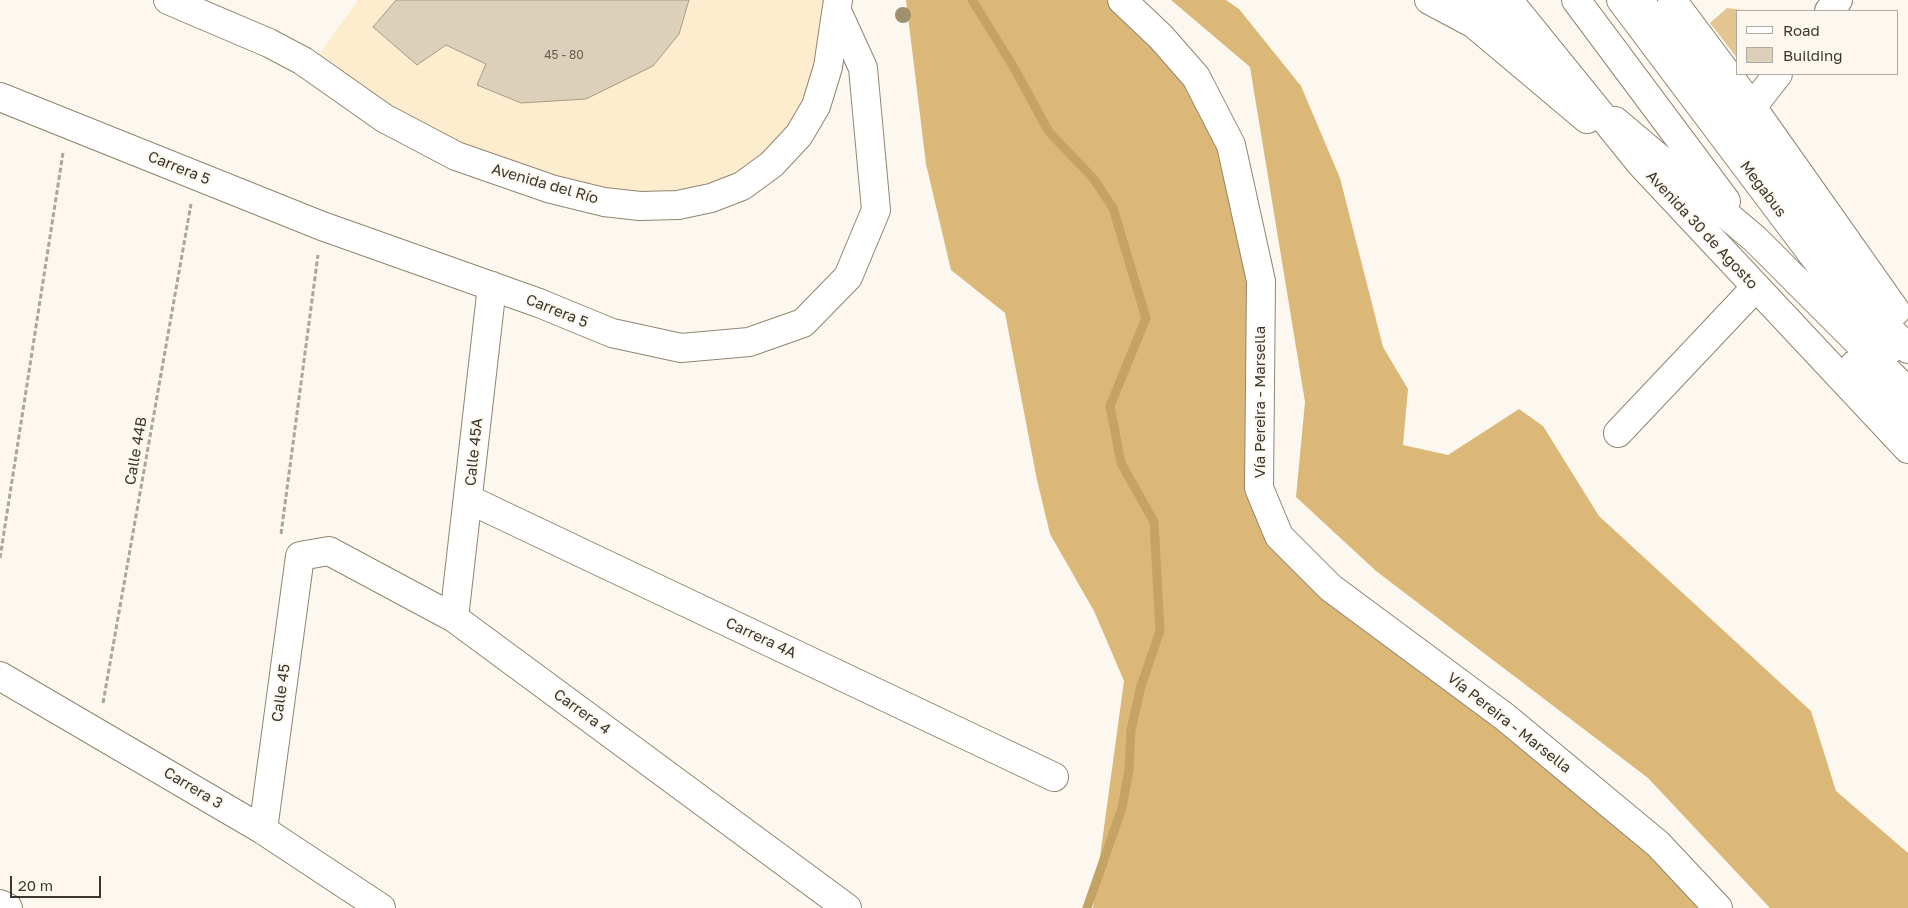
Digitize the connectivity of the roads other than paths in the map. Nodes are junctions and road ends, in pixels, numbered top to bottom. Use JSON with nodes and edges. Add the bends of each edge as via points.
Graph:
{"nodes":[{"id":1,"x":168,"y":0,"type":"edge"},
{"id":2,"x":1122,"y":0,"type":"edge"},
{"id":3,"x":1429,"y":0,"type":"edge"},
{"id":4,"x":1470,"y":0,"type":"edge"},
{"id":5,"x":1508,"y":0,"type":"edge"},
{"id":6,"x":1576,"y":0,"type":"edge"},
{"id":7,"x":1621,"y":0,"type":"edge"},
{"id":8,"x":1639,"y":0,"type":"edge"},
{"id":9,"x":1672,"y":0,"type":"edge"},
{"id":10,"x":1838,"y":0,"type":"edge"},
{"id":11,"x":838,"y":6,"type":"edge"},
{"id":12,"x":1830,"y":10,"type":"edge"},
{"id":13,"x":1777,"y":75,"type":"edge"},
{"id":14,"x":1581,"y":93,"type":"junction"},
{"id":15,"x":0,"y":96,"type":"edge"},
{"id":16,"x":1752,"y":106,"type":"junction"},
{"id":17,"x":1641,"y":164,"type":"junction"},
{"id":18,"x":1754,"y":238,"type":"junction"},
{"id":19,"x":492,"y":286,"type":"junction"},
{"id":20,"x":1756,"y":288,"type":"junction"},
{"id":21,"x":1908,"y":326,"type":"edge"},
{"id":22,"x":1908,"y":349,"type":"edge"},
{"id":23,"x":1908,"y":375,"type":"edge"},
{"id":24,"x":1908,"y":392,"type":"edge"},
{"id":25,"x":1908,"y":421,"type":"edge"},
{"id":26,"x":1618,"y":433,"type":"dead end"},
{"id":27,"x":1908,"y":449,"type":"edge"},
{"id":28,"x":468,"y":499,"type":"junction"},
{"id":29,"x":300,"y":556,"type":"joint"},
{"id":30,"x":454,"y":618,"type":"junction"},
{"id":31,"x":0,"y":676,"type":"edge"},
{"id":32,"x":1054,"y":777,"type":"dead end"},
{"id":33,"x":263,"y":830,"type":"junction"},
{"id":34,"x":0,"y":904,"type":"edge"},
{"id":35,"x":8,"y":908,"type":"edge"},
{"id":36,"x":381,"y":908,"type":"edge"},
{"id":37,"x":847,"y":908,"type":"edge"},
{"id":38,"x":1718,"y":908,"type":"edge"}],
"edges":[{"from":1,"to":11,"type":"street","name":"Avenida del Río","via":[[303,61],[384,118],[456,156],[551,189],[604,202],[640,206],[678,205],[711,198],[742,186],[772,164],[799,135],[816,106],[828,67]]},
{"from":2,"to":38,"type":"street","name":"Vía Pereira - Marsella","via":[[1196,77],[1231,144],[1261,281],[1259,488],[1279,536],[1331,588],[1505,718],[1658,844]]},
{"from":3,"to":17,"type":"street","via":[[1474,24]]},
{"from":4,"to":14,"type":"street","via":[[1484,8]]},
{"from":5,"to":14,"type":"street","name":"Avenida 30 de Agosto"},
{"from":6,"to":18,"type":"street"},
{"from":7,"to":23,"type":"street","name":"Megabus","via":[[1864,323]]},
{"from":8,"to":22,"type":"street","via":[[1876,315]]},
{"from":9,"to":16,"type":"street"},
{"from":10,"to":12,"type":"street"},
{"from":11,"to":19,"type":"street","name":"Carrera 5","via":[[863,68],[876,210],[848,277],[803,323],[749,342],[682,348],[612,333]]},
{"from":13,"to":16,"type":"street"},
{"from":14,"to":17,"type":"street","name":"Avenida 30 de Agosto"},
{"from":14,"to":18,"type":"street"},
{"from":15,"to":19,"type":"street","name":"Carrera 5","via":[[322,226]]},
{"from":16,"to":21,"type":"street"},
{"from":17,"to":20,"type":"street","name":"Avenida 30 de Agosto"},
{"from":18,"to":24,"type":"street"},
{"from":18,"to":25,"type":"street","via":[[1834,344]]},
{"from":19,"to":28,"type":"street","name":"Calle 45A"},
{"from":20,"to":26,"type":"street"},
{"from":20,"to":27,"type":"street","name":"Avenida 30 de Agosto"},
{"from":28,"to":30,"type":"street","name":"Calle 45A"},
{"from":28,"to":32,"type":"street","name":"Carrera 4A"},
{"from":29,"to":30,"type":"street","name":"Carrera 4","via":[[329,551]]},
{"from":29,"to":33,"type":"street","name":"Calle 45"},
{"from":30,"to":37,"type":"street","name":"Carrera 4"},
{"from":31,"to":33,"type":"street","name":"Carrera 3"},
{"from":33,"to":36,"type":"street","name":"Carrera 3"},
{"from":34,"to":35,"type":"street"}]}
